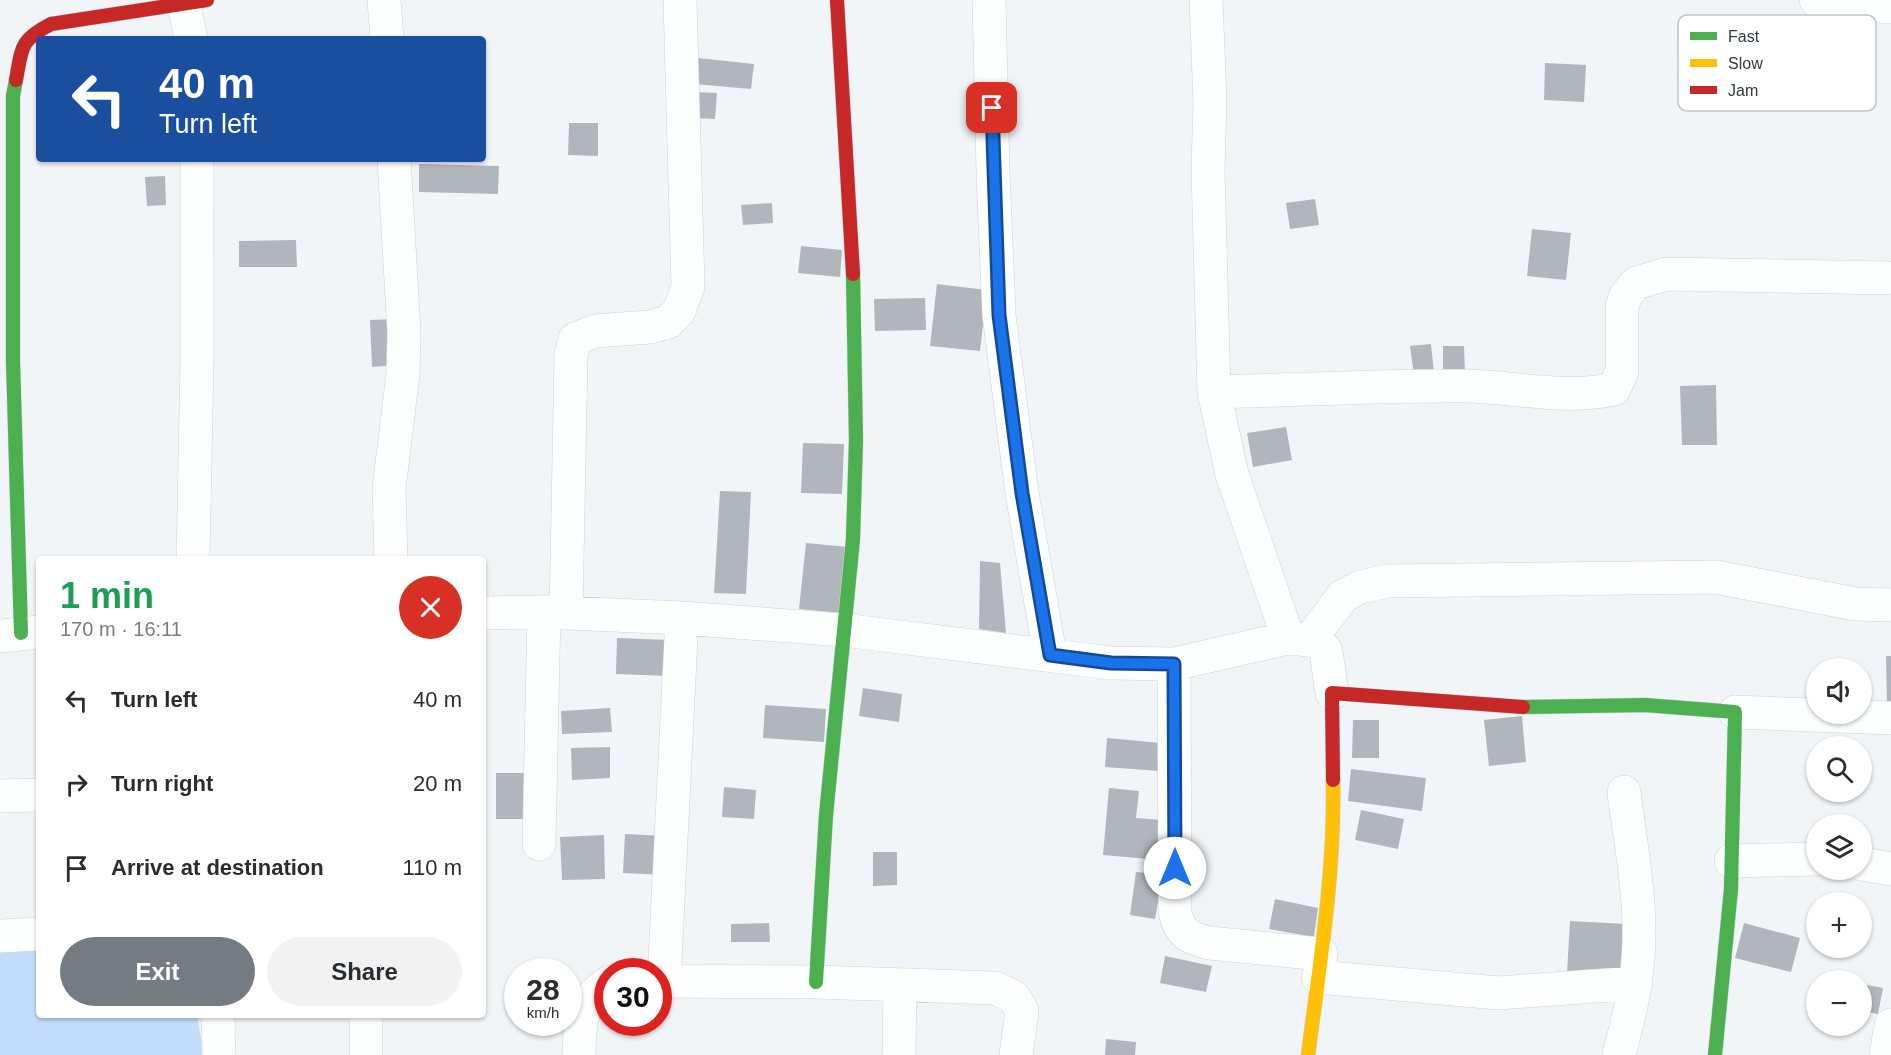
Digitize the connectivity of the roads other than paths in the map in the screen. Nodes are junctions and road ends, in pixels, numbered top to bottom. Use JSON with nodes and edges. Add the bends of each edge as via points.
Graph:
{"nodes":[{"id":1,"x":384,"y":0,"type":"edge"},
{"id":2,"x":680,"y":0,"type":"edge"},
{"id":3,"x":837,"y":0,"type":"edge"},
{"id":4,"x":990,"y":0,"type":"edge"},
{"id":5,"x":1206,"y":0,"type":"edge"},
{"id":6,"x":1816,"y":0,"type":"edge"},
{"id":7,"x":191,"y":1,"type":"edge"},
{"id":8,"x":1891,"y":7,"type":"edge"},
{"id":9,"x":191,"y":36,"type":"edge"},
{"id":10,"x":387,"y":36,"type":"edge"},
{"id":11,"x":197,"y":162,"type":"edge"},
{"id":12,"x":394,"y":162,"type":"edge"},
{"id":13,"x":1891,"y":278,"type":"edge"},
{"id":14,"x":1214,"y":392,"type":"junction"},
{"id":15,"x":193,"y":556,"type":"edge"},
{"id":16,"x":391,"y":556,"type":"edge"},
{"id":17,"x":1891,"y":605,"type":"edge"},
{"id":18,"x":486,"y":613,"type":"edge"},
{"id":19,"x":555,"y":613,"type":"junction"},
{"id":20,"x":682,"y":618,"type":"junction"},
{"id":21,"x":843,"y":630,"type":"junction"},
{"id":22,"x":20,"y":633,"type":"edge"},
{"id":23,"x":1299,"y":639,"type":"junction"},
{"id":24,"x":1050,"y":655,"type":"junction"},
{"id":25,"x":1174,"y":664,"type":"junction"},
{"id":26,"x":1332,"y":693,"type":"junction"},
{"id":27,"x":1735,"y":712,"type":"junction"},
{"id":28,"x":1891,"y":718,"type":"edge"},
{"id":29,"x":1624,"y":792,"type":"dead end"},
{"id":30,"x":36,"y":795,"type":"edge"},
{"id":31,"x":0,"y":796,"type":"edge"},
{"id":32,"x":539,"y":844,"type":"dead end"},
{"id":33,"x":1806,"y":859,"type":"edge"},
{"id":34,"x":1731,"y":861,"type":"junction"},
{"id":35,"x":1872,"y":866,"type":"edge"},
{"id":36,"x":1891,"y":869,"type":"edge"},
{"id":37,"x":36,"y":934,"type":"edge"},
{"id":38,"x":0,"y":936,"type":"edge"},
{"id":39,"x":662,"y":958,"type":"edge"},
{"id":40,"x":1320,"y":965,"type":"junction"},
{"id":41,"x":672,"y":981,"type":"edge"},
{"id":42,"x":816,"y":982,"type":"junction"},
{"id":43,"x":1636,"y":982,"type":"junction"},
{"id":44,"x":900,"y":985,"type":"junction"},
{"id":45,"x":594,"y":992,"type":"edge"},
{"id":46,"x":218,"y":1018,"type":"edge"},
{"id":47,"x":366,"y":1018,"type":"edge"},
{"id":48,"x":1891,"y":1025,"type":"edge"},
{"id":49,"x":219,"y":1055,"type":"edge"},
{"id":50,"x":366,"y":1055,"type":"edge"},
{"id":51,"x":579,"y":1055,"type":"edge"},
{"id":52,"x":899,"y":1055,"type":"edge"},
{"id":53,"x":1016,"y":1055,"type":"edge"},
{"id":54,"x":1308,"y":1055,"type":"edge"},
{"id":55,"x":1619,"y":1055,"type":"edge"},
{"id":56,"x":1715,"y":1055,"type":"edge"},
{"id":57,"x":1886,"y":1055,"type":"edge"}],
"edges":[{"from":1,"to":10,"type":"street"},
{"from":2,"to":19,"type":"street","via":[[688,287],[679,311],[668,322],[595,331],[574,339]]},
{"from":3,"to":21,"type":"street","via":[[853,275],[856,440],[853,539]]},
{"from":4,"to":24,"type":"street","via":[[999,315],[1022,493]]},
{"from":5,"to":14,"type":"street"},
{"from":6,"to":8,"type":"street"},
{"from":7,"to":9,"type":"street"},
{"from":7,"to":22,"type":"street","via":[[51,24],[32,34],[22,47],[13,96],[13,361]]},
{"from":11,"to":15,"type":"street"},
{"from":12,"to":16,"type":"street","via":[[404,332],[403,374],[389,488]]},
{"from":13,"to":14,"type":"street","via":[[1667,274],[1651,277],[1636,283],[1625,297],[1622,371],[1614,389],[1602,392],[1468,386]]},
{"from":14,"to":23,"type":"street","via":[[1232,474]]},
{"from":17,"to":23,"type":"street","via":[[1855,604],[1716,577],[1388,581],[1360,587],[1343,596]]},
{"from":18,"to":19,"type":"street"},
{"from":19,"to":20,"type":"street"},
{"from":19,"to":32,"type":"street"},
{"from":20,"to":21,"type":"street"},
{"from":20,"to":39,"type":"street"},
{"from":21,"to":24,"type":"street"},
{"from":21,"to":42,"type":"street"},
{"from":23,"to":25,"type":"street"},
{"from":23,"to":26,"type":"street","via":[[1319,643],[1326,651]]},
{"from":24,"to":25,"type":"street","via":[[1111,663]]},
{"from":25,"to":40,"type":"street","via":[[1177,924],[1182,933],[1194,939]]},
{"from":26,"to":27,"type":"street","via":[[1530,708],[1645,705]]},
{"from":26,"to":40,"type":"street","via":[[1334,823]]},
{"from":27,"to":28,"type":"street"},
{"from":27,"to":34,"type":"street"},
{"from":29,"to":43,"type":"street","via":[[1637,892]]},
{"from":30,"to":31,"type":"street"},
{"from":33,"to":34,"type":"street"},
{"from":34,"to":56,"type":"street"},
{"from":35,"to":36,"type":"street"},
{"from":37,"to":38,"type":"street"},
{"from":40,"to":43,"type":"street","via":[[1498,993]]},
{"from":40,"to":54,"type":"street"},
{"from":41,"to":42,"type":"street"},
{"from":42,"to":44,"type":"street"},
{"from":43,"to":55,"type":"street"},
{"from":44,"to":52,"type":"street"},
{"from":44,"to":53,"type":"street","via":[[995,988],[1014,997],[1022,1011]]},
{"from":45,"to":51,"type":"street","via":[[580,1024]]},
{"from":46,"to":49,"type":"street"},
{"from":47,"to":50,"type":"street"},
{"from":48,"to":57,"type":"street"}]}
